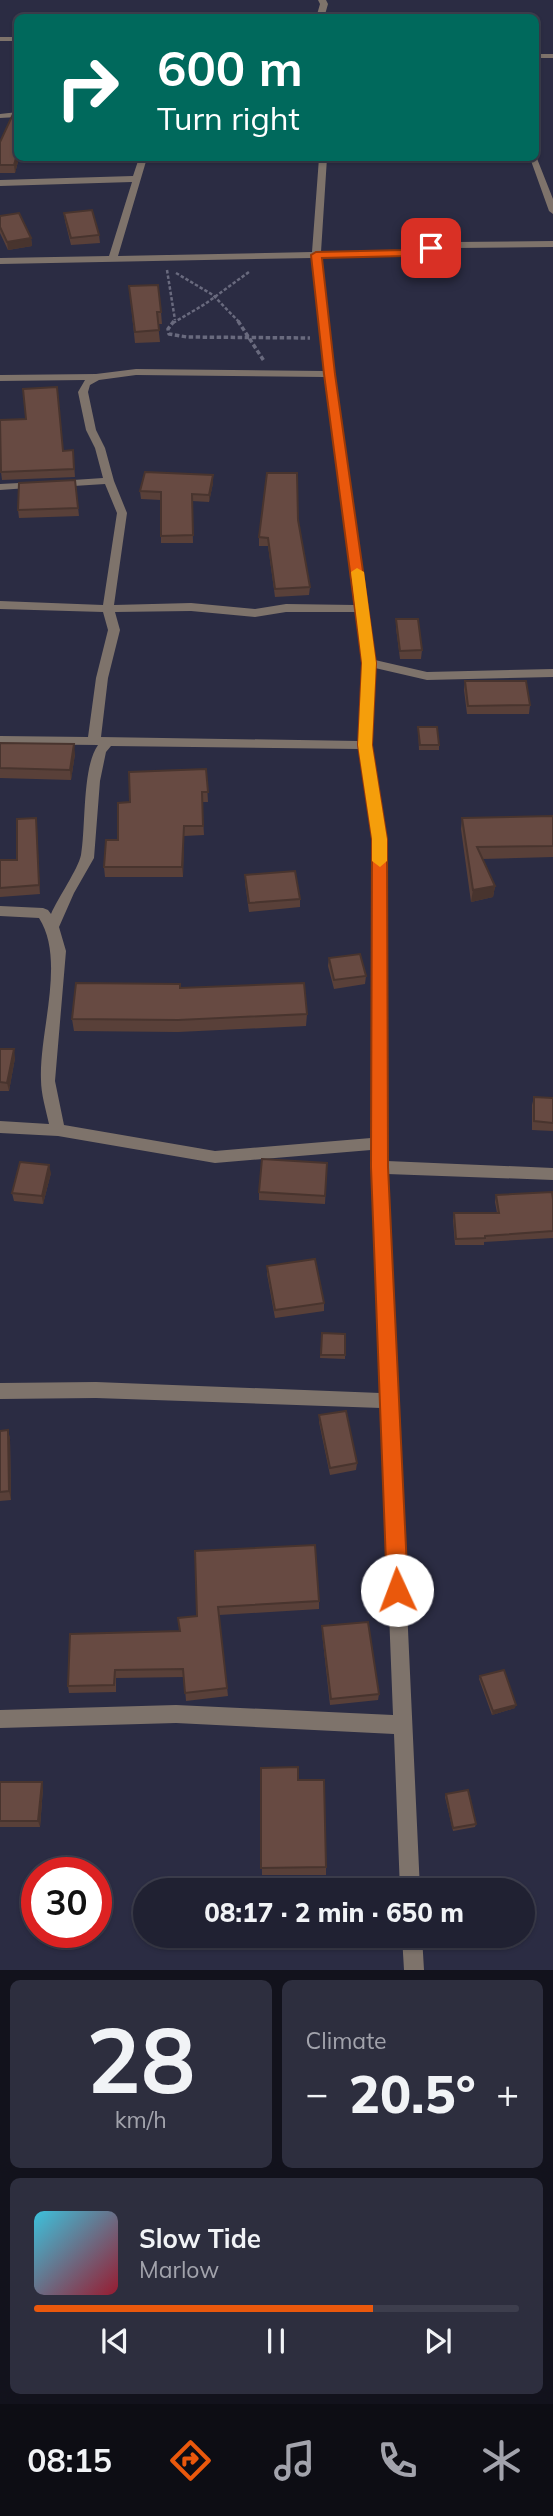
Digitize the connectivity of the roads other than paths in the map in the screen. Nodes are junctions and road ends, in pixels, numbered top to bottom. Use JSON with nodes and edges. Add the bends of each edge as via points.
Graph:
{"nodes":[{"id":1,"x":335,"y":0,"type":"edge"},
{"id":2,"x":323,"y":2,"type":"edge"},
{"id":3,"x":142,"y":161,"type":"edge"},
{"id":4,"x":323,"y":161,"type":"edge"},
{"id":5,"x":535,"y":161,"type":"edge"},
{"id":6,"x":134,"y":179,"type":"junction"},
{"id":7,"x":0,"y":183,"type":"edge"},
{"id":8,"x":553,"y":211,"type":"edge"},
{"id":9,"x":553,"y":244,"type":"edge"},
{"id":10,"x":316,"y":255,"type":"junction"},
{"id":11,"x":113,"y":258,"type":"junction"},
{"id":12,"x":0,"y":261,"type":"edge"},
{"id":13,"x":329,"y":374,"type":"junction"},
{"id":14,"x":96,"y":377,"type":"junction"},
{"id":15,"x":0,"y":378,"type":"edge"},
{"id":16,"x":109,"y":481,"type":"junction"},
{"id":17,"x":0,"y":487,"type":"edge"},
{"id":18,"x":0,"y":604,"type":"edge"},
{"id":19,"x":108,"y":608,"type":"junction"},
{"id":20,"x":363,"y":609,"type":"junction"},
{"id":21,"x":369,"y":663,"type":"junction"},
{"id":22,"x":553,"y":673,"type":"edge"},
{"id":23,"x":0,"y":740,"type":"edge"},
{"id":24,"x":100,"y":741,"type":"junction"},
{"id":25,"x":365,"y":745,"type":"junction"},
{"id":26,"x":0,"y":911,"type":"edge"},
{"id":27,"x":52,"y":927,"type":"junction"},
{"id":28,"x":0,"y":1127,"type":"edge"},
{"id":29,"x":58,"y":1130,"type":"junction"},
{"id":30,"x":380,"y":1143,"type":"junction"},
{"id":31,"x":379,"y":1167,"type":"junction"},
{"id":32,"x":553,"y":1174,"type":"edge"},
{"id":33,"x":0,"y":1391,"type":"edge"},
{"id":34,"x":389,"y":1401,"type":"junction"},
{"id":35,"x":0,"y":1719,"type":"edge"},
{"id":36,"x":403,"y":1725,"type":"junction"},
{"id":37,"x":409,"y":1878,"type":"edge"},
{"id":38,"x":413,"y":1948,"type":"edge"},
{"id":39,"x":414,"y":1970,"type":"edge"}],
"edges":[{"from":1,"to":2,"type":"street"},
{"from":3,"to":6,"type":"street"},
{"from":4,"to":10,"type":"street"},
{"from":5,"to":8,"type":"street"},
{"from":6,"to":7,"type":"street"},
{"from":6,"to":11,"type":"street"},
{"from":9,"to":10,"type":"street","via":[[455,245],[405,253]]},
{"from":10,"to":11,"type":"street"},
{"from":10,"to":13,"type":"street"},
{"from":11,"to":12,"type":"street"},
{"from":13,"to":14,"type":"street","via":[[136,372]]},
{"from":13,"to":20,"type":"street"},
{"from":14,"to":15,"type":"street"},
{"from":14,"to":16,"type":"street","via":[[83,392]]},
{"from":16,"to":17,"type":"street"},
{"from":16,"to":19,"type":"street","via":[[122,513]]},
{"from":18,"to":19,"type":"street"},
{"from":19,"to":20,"type":"street","via":[[191,607],[254,613],[286,608]]},
{"from":19,"to":24,"type":"street","via":[[114,630],[102,678]]},
{"from":20,"to":21,"type":"street"},
{"from":21,"to":22,"type":"street","via":[[427,676]]},
{"from":21,"to":25,"type":"street"},
{"from":23,"to":24,"type":"street"},
{"from":24,"to":25,"type":"street"},
{"from":24,"to":27,"type":"street","via":[[87,858]]},
{"from":25,"to":30,"type":"street","via":[[379,839]]},
{"from":26,"to":27,"type":"street","via":[[43,914]]},
{"from":27,"to":29,"type":"street","via":[[59,951],[48,1081]]},
{"from":28,"to":29,"type":"street"},
{"from":29,"to":30,"type":"street","via":[[215,1157]]},
{"from":30,"to":31,"type":"street"},
{"from":31,"to":32,"type":"street"},
{"from":31,"to":34,"type":"street"},
{"from":33,"to":34,"type":"street"},
{"from":34,"to":36,"type":"street"},
{"from":35,"to":36,"type":"street","via":[[177,1714]]},
{"from":36,"to":37,"type":"street"},
{"from":38,"to":39,"type":"street"}]}
